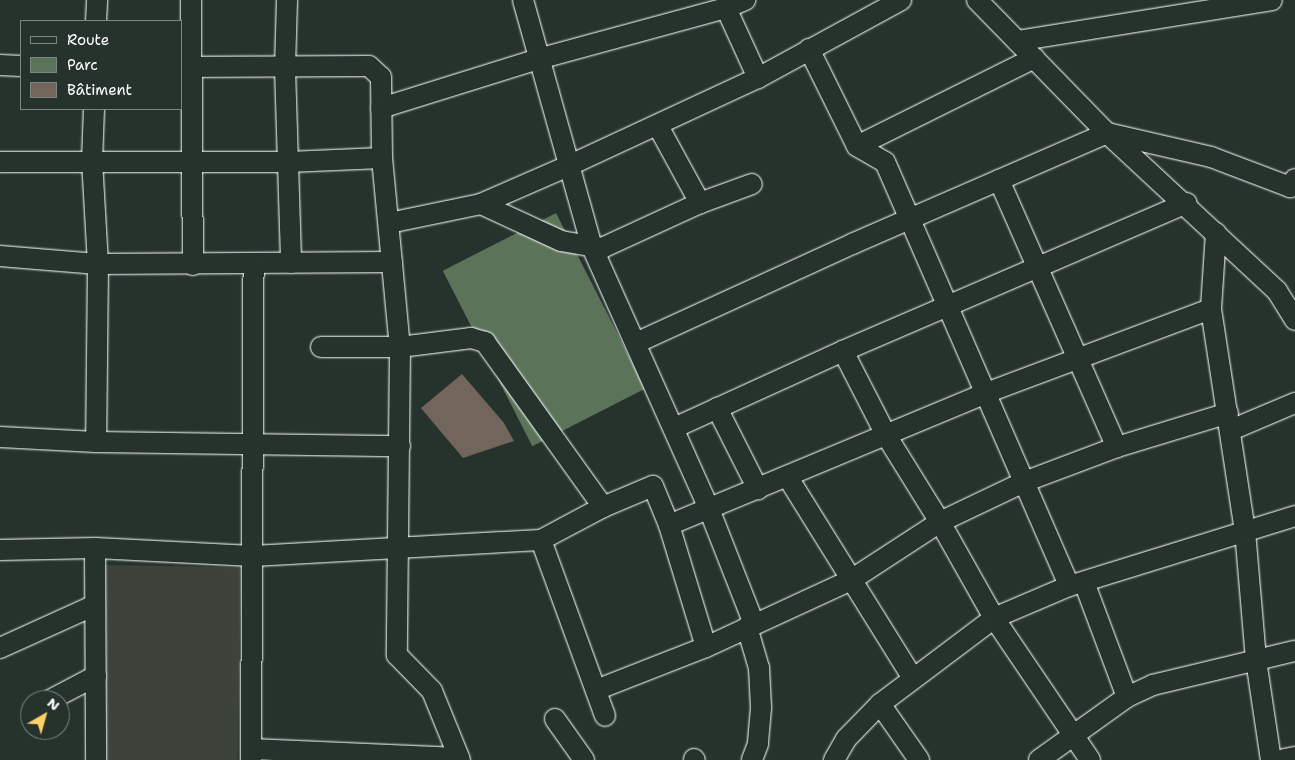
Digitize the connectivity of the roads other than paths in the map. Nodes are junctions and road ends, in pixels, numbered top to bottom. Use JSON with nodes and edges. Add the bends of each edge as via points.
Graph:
{"nodes":[{"id":1,"x":97,"y":0,"type":"edge"},
{"id":2,"x":191,"y":0,"type":"edge"},
{"id":3,"x":288,"y":0,"type":"edge"},
{"id":4,"x":524,"y":0,"type":"edge"},
{"id":5,"x":745,"y":0,"type":"edge"},
{"id":6,"x":901,"y":0,"type":"edge"},
{"id":7,"x":977,"y":0,"type":"edge"},
{"id":8,"x":1272,"y":0,"type":"edge"},
{"id":9,"x":726,"y":8,"type":"junction"},
{"id":10,"x":96,"y":20,"type":"edge"},
{"id":11,"x":1017,"y":41,"type":"junction"},
{"id":12,"x":809,"y":49,"type":"junction"},
{"id":13,"x":542,"y":58,"type":"junction"},
{"id":14,"x":1034,"y":58,"type":"junction"},
{"id":15,"x":0,"y":65,"type":"edge"},
{"id":16,"x":20,"y":66,"type":"edge"},
{"id":17,"x":186,"y":67,"type":"edge"},
{"id":18,"x":285,"y":68,"type":"junction"},
{"id":19,"x":758,"y":78,"type":"junction"},
{"id":20,"x":381,"y":108,"type":"junction"},
{"id":21,"x":94,"y":110,"type":"edge"},
{"id":22,"x":658,"y":126,"type":"junction"},
{"id":23,"x":1107,"y":133,"type":"junction"},
{"id":24,"x":857,"y":146,"type":"junction"},
{"id":25,"x":382,"y":158,"type":"junction"},
{"id":26,"x":92,"y":160,"type":"junction"},
{"id":27,"x":192,"y":160,"type":"junction"},
{"id":28,"x":0,"y":162,"type":"edge"},
{"id":29,"x":288,"y":162,"type":"junction"},
{"id":30,"x":568,"y":166,"type":"junction"},
{"id":31,"x":1295,"y":179,"type":"edge"},
{"id":32,"x":999,"y":180,"type":"junction"},
{"id":33,"x":752,"y":184,"type":"dead end"},
{"id":34,"x":700,"y":203,"type":"junction"},
{"id":35,"x":481,"y":204,"type":"junction"},
{"id":36,"x":1186,"y":204,"type":"junction"},
{"id":37,"x":909,"y":219,"type":"junction"},
{"id":38,"x":389,"y":223,"type":"junction"},
{"id":39,"x":1216,"y":233,"type":"junction"},
{"id":40,"x":592,"y":247,"type":"junction"},
{"id":41,"x":0,"y":256,"type":"edge"},
{"id":42,"x":392,"y":262,"type":"junction"},
{"id":43,"x":98,"y":264,"type":"junction"},
{"id":44,"x":291,"y":264,"type":"junction"},
{"id":45,"x":193,"y":265,"type":"junction"},
{"id":46,"x":254,"y":265,"type":"junction"},
{"id":47,"x":1038,"y":268,"type":"junction"},
{"id":48,"x":948,"y":307,"type":"junction"},
{"id":49,"x":1211,"y":309,"type":"junction"},
{"id":50,"x":1295,"y":320,"type":"edge"},
{"id":51,"x":636,"y":343,"type":"junction"},
{"id":52,"x":320,"y":347,"type":"dead end"},
{"id":53,"x":400,"y":347,"type":"junction"},
{"id":54,"x":843,"y":351,"type":"junction"},
{"id":55,"x":1078,"y":358,"type":"junction"},
{"id":56,"x":986,"y":393,"type":"junction"},
{"id":57,"x":1295,"y":403,"type":"edge"},
{"id":58,"x":717,"y":408,"type":"junction"},
{"id":59,"x":1230,"y":422,"type":"junction"},
{"id":60,"x":674,"y":428,"type":"junction"},
{"id":61,"x":886,"y":435,"type":"junction"},
{"id":62,"x":0,"y":437,"type":"edge"},
{"id":63,"x":96,"y":442,"type":"junction"},
{"id":64,"x":252,"y":442,"type":"junction"},
{"id":65,"x":400,"y":446,"type":"junction"},
{"id":66,"x":1117,"y":447,"type":"junction"},
{"id":67,"x":788,"y":476,"type":"junction"},
{"id":68,"x":1024,"y":482,"type":"junction"},
{"id":69,"x":758,"y":489,"type":"junction"},
{"id":70,"x":604,"y":507,"type":"junction"},
{"id":71,"x":709,"y":509,"type":"junction"},
{"id":72,"x":1295,"y":516,"type":"edge"},
{"id":73,"x":940,"y":522,"type":"junction"},
{"id":74,"x":670,"y":525,"type":"junction"},
{"id":75,"x":1245,"y":531,"type":"junction"},
{"id":76,"x":542,"y":540,"type":"junction"},
{"id":77,"x":95,"y":548,"type":"junction"},
{"id":78,"x":398,"y":548,"type":"junction"},
{"id":79,"x":0,"y":550,"type":"edge"},
{"id":80,"x":252,"y":556,"type":"junction"},
{"id":81,"x":851,"y":580,"type":"junction"},
{"id":82,"x":1077,"y":584,"type":"junction"},
{"id":83,"x":96,"y":606,"type":"junction"},
{"id":84,"x":994,"y":618,"type":"junction"},
{"id":85,"x":751,"y":625,"type":"junction"},
{"id":86,"x":706,"y":647,"type":"junction"},
{"id":87,"x":0,"y":648,"type":"edge"},
{"id":88,"x":1295,"y":651,"type":"edge"},
{"id":89,"x":1256,"y":660,"type":"junction"},
{"id":90,"x":96,"y":676,"type":"junction"},
{"id":91,"x":912,"y":677,"type":"junction"},
{"id":92,"x":69,"y":690,"type":"edge"},
{"id":93,"x":596,"y":690,"type":"junction"},
{"id":94,"x":1127,"y":697,"type":"junction"},
{"id":95,"x":880,"y":704,"type":"junction"},
{"id":96,"x":605,"y":716,"type":"dead end"},
{"id":97,"x":556,"y":718,"type":"dead end"},
{"id":98,"x":1071,"y":735,"type":"junction"},
{"id":99,"x":251,"y":755,"type":"edge"},
{"id":100,"x":359,"y":756,"type":"edge"},
{"id":101,"x":1295,"y":757,"type":"edge"},
{"id":102,"x":459,"y":759,"type":"edge"},
{"id":103,"x":96,"y":760,"type":"edge"},
{"id":104,"x":584,"y":760,"type":"edge"},
{"id":105,"x":752,"y":760,"type":"edge"},
{"id":106,"x":834,"y":760,"type":"edge"},
{"id":107,"x":919,"y":760,"type":"edge"},
{"id":108,"x":1039,"y":760,"type":"edge"},
{"id":109,"x":1090,"y":760,"type":"edge"},
{"id":110,"x":1271,"y":760,"type":"edge"},
{"id":111,"x":1280,"y":760,"type":"edge"}],
"edges":[{"from":1,"to":10,"type":"street"},
{"from":2,"to":17,"type":"street"},
{"from":3,"to":18,"type":"street"},
{"from":4,"to":13,"type":"street"},
{"from":5,"to":9,"type":"street"},
{"from":6,"to":12,"type":"street"},
{"from":7,"to":11,"type":"street"},
{"from":8,"to":11,"type":"street"},
{"from":9,"to":13,"type":"street"},
{"from":9,"to":19,"type":"street"},
{"from":11,"to":14,"type":"street"},
{"from":12,"to":19,"type":"street"},
{"from":12,"to":24,"type":"street"},
{"from":13,"to":20,"type":"street"},
{"from":13,"to":30,"type":"street"},
{"from":14,"to":23,"type":"street"},
{"from":14,"to":24,"type":"street"},
{"from":15,"to":16,"type":"street"},
{"from":17,"to":18,"type":"street"},
{"from":17,"to":27,"type":"street"},
{"from":18,"to":20,"type":"street","via":[[369,66],[381,77]]},
{"from":18,"to":29,"type":"street"},
{"from":19,"to":22,"type":"street"},
{"from":20,"to":25,"type":"street"},
{"from":21,"to":26,"type":"street"},
{"from":22,"to":30,"type":"street"},
{"from":22,"to":34,"type":"street"},
{"from":23,"to":31,"type":"street","via":[[1211,157],[1290,187]]},
{"from":23,"to":32,"type":"street"},
{"from":23,"to":36,"type":"street"},
{"from":24,"to":37,"type":"street","via":[[885,162]]},
{"from":25,"to":29,"type":"street"},
{"from":25,"to":38,"type":"street"},
{"from":26,"to":27,"type":"street"},
{"from":26,"to":28,"type":"street"},
{"from":26,"to":43,"type":"street"},
{"from":27,"to":29,"type":"street"},
{"from":27,"to":45,"type":"street"},
{"from":29,"to":44,"type":"street"},
{"from":30,"to":35,"type":"street"},
{"from":30,"to":40,"type":"street"},
{"from":32,"to":37,"type":"street"},
{"from":32,"to":47,"type":"street"},
{"from":33,"to":34,"type":"street"},
{"from":34,"to":40,"type":"street","via":[[616,244]]},
{"from":35,"to":38,"type":"street"},
{"from":35,"to":40,"type":"street","via":[[561,241]]},
{"from":36,"to":39,"type":"street"},
{"from":36,"to":47,"type":"street"},
{"from":37,"to":48,"type":"street"},
{"from":37,"to":51,"type":"street"},
{"from":38,"to":42,"type":"street"},
{"from":39,"to":49,"type":"street"},
{"from":39,"to":50,"type":"street","via":[[1277,291]]},
{"from":40,"to":51,"type":"street"},
{"from":41,"to":43,"type":"street"},
{"from":42,"to":44,"type":"street"},
{"from":42,"to":53,"type":"street"},
{"from":43,"to":45,"type":"street"},
{"from":43,"to":63,"type":"street"},
{"from":44,"to":46,"type":"street"},
{"from":45,"to":46,"type":"street"},
{"from":46,"to":64,"type":"street"},
{"from":47,"to":48,"type":"street"},
{"from":47,"to":55,"type":"street"},
{"from":48,"to":54,"type":"street"},
{"from":48,"to":56,"type":"street"},
{"from":49,"to":55,"type":"street"},
{"from":49,"to":59,"type":"street"},
{"from":51,"to":60,"type":"street"},
{"from":52,"to":53,"type":"street"},
{"from":53,"to":65,"type":"street"},
{"from":53,"to":70,"type":"street","via":[[471,338],[485,342]]},
{"from":54,"to":58,"type":"street"},
{"from":54,"to":61,"type":"street"},
{"from":55,"to":56,"type":"street"},
{"from":55,"to":66,"type":"street"},
{"from":56,"to":61,"type":"street"},
{"from":56,"to":68,"type":"street"},
{"from":57,"to":59,"type":"street"},
{"from":58,"to":60,"type":"street"},
{"from":58,"to":69,"type":"street"},
{"from":59,"to":66,"type":"street"},
{"from":59,"to":75,"type":"street"},
{"from":60,"to":71,"type":"street"},
{"from":61,"to":67,"type":"street"},
{"from":61,"to":73,"type":"street"},
{"from":62,"to":63,"type":"street"},
{"from":63,"to":64,"type":"street"},
{"from":64,"to":65,"type":"street"},
{"from":64,"to":80,"type":"street"},
{"from":65,"to":78,"type":"street"},
{"from":66,"to":68,"type":"street"},
{"from":67,"to":69,"type":"street"},
{"from":67,"to":81,"type":"street"},
{"from":68,"to":73,"type":"street"},
{"from":68,"to":82,"type":"street"},
{"from":69,"to":71,"type":"street"},
{"from":70,"to":74,"type":"street","via":[[653,486]]},
{"from":70,"to":76,"type":"street"},
{"from":71,"to":74,"type":"street"},
{"from":71,"to":85,"type":"street"},
{"from":72,"to":75,"type":"street"},
{"from":73,"to":81,"type":"street"},
{"from":73,"to":84,"type":"street"},
{"from":74,"to":86,"type":"street"},
{"from":75,"to":82,"type":"street"},
{"from":75,"to":89,"type":"street"},
{"from":76,"to":78,"type":"street"},
{"from":76,"to":93,"type":"street"},
{"from":77,"to":79,"type":"street"},
{"from":77,"to":80,"type":"street"},
{"from":77,"to":83,"type":"street"},
{"from":78,"to":80,"type":"street"},
{"from":78,"to":102,"type":"street","via":[[397,655],[432,691]]},
{"from":80,"to":99,"type":"street"},
{"from":81,"to":85,"type":"street"},
{"from":81,"to":91,"type":"street"},
{"from":82,"to":84,"type":"street"},
{"from":82,"to":94,"type":"street"},
{"from":83,"to":87,"type":"street"},
{"from":83,"to":90,"type":"street"},
{"from":84,"to":91,"type":"street"},
{"from":84,"to":98,"type":"street"},
{"from":85,"to":86,"type":"street"},
{"from":85,"to":105,"type":"street","via":[[761,708],[758,744]]},
{"from":86,"to":93,"type":"street"},
{"from":88,"to":89,"type":"street"},
{"from":89,"to":94,"type":"street","via":[[1164,680]]},
{"from":89,"to":110,"type":"street"},
{"from":90,"to":92,"type":"street"},
{"from":90,"to":103,"type":"street"},
{"from":91,"to":95,"type":"street"},
{"from":93,"to":96,"type":"street"},
{"from":94,"to":98,"type":"street"},
{"from":95,"to":106,"type":"street","via":[[846,739]]},
{"from":95,"to":107,"type":"street"},
{"from":97,"to":104,"type":"street"},
{"from":98,"to":108,"type":"street"},
{"from":98,"to":109,"type":"street"},
{"from":99,"to":100,"type":"street"},
{"from":100,"to":102,"type":"street"},
{"from":101,"to":111,"type":"street"}]}
